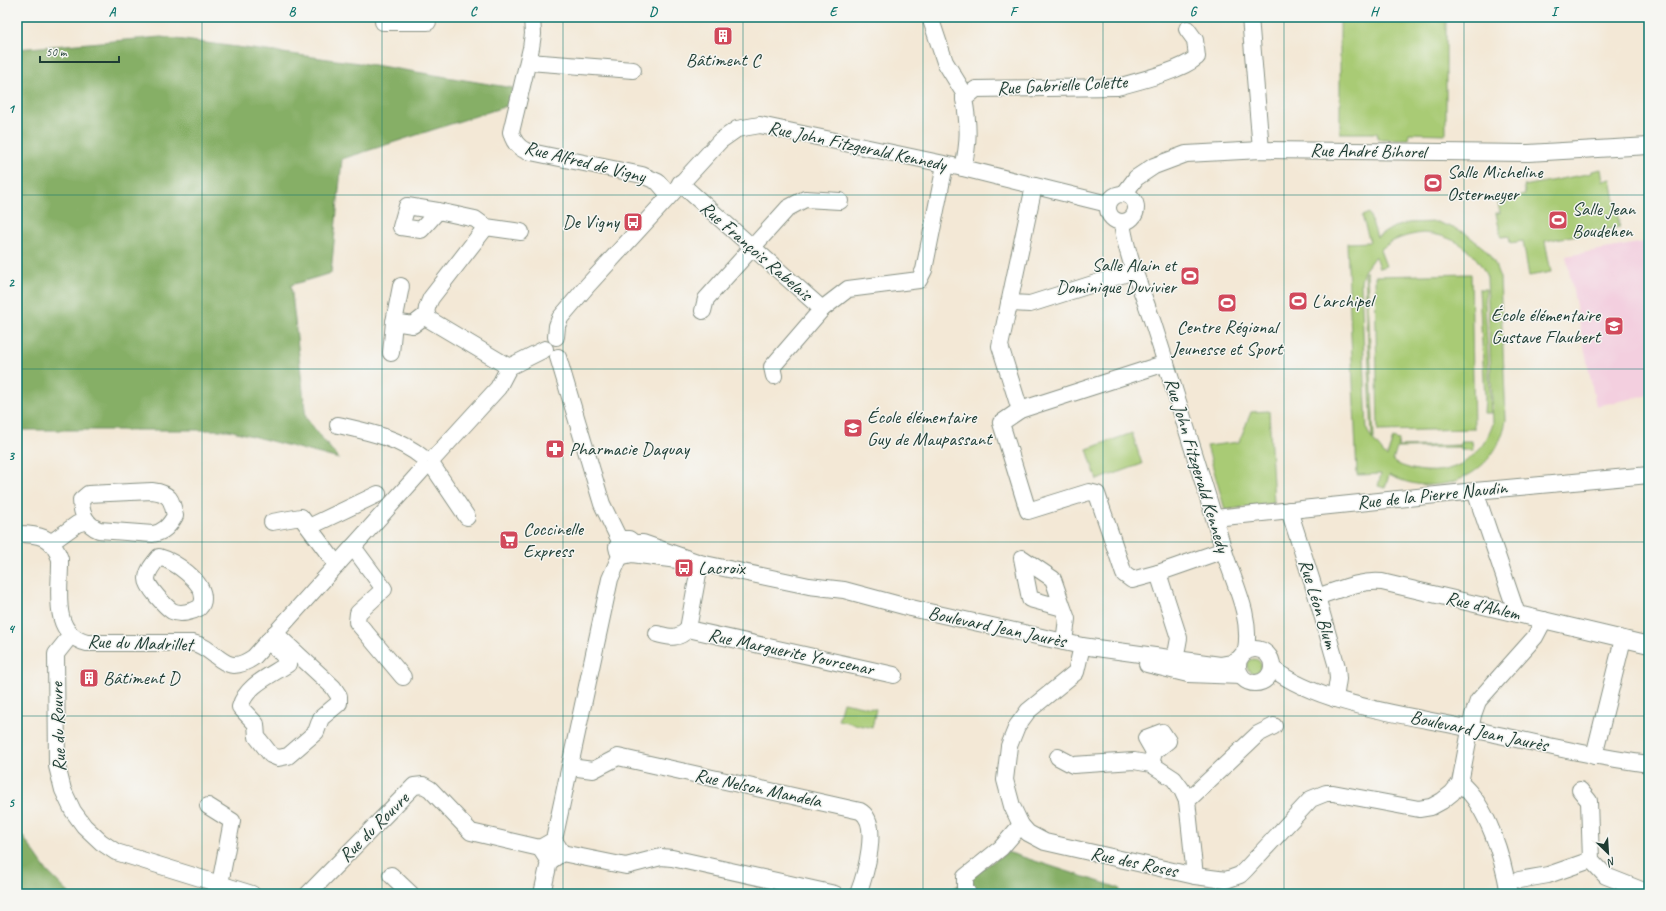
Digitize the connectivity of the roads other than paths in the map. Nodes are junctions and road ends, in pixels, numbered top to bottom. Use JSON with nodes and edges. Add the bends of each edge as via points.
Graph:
{"nodes":[{"id":1,"x":383,"y":17,"type":"edge"},
{"id":2,"x":532,"y":17,"type":"edge"},
{"id":3,"x":930,"y":17,"type":"edge"},
{"id":4,"x":1250,"y":17,"type":"edge"},
{"id":5,"x":428,"y":22,"type":"dead end"},
{"id":6,"x":1187,"y":28,"type":"dead end"},
{"id":7,"x":529,"y":62,"type":"junction"},
{"id":8,"x":633,"y":70,"type":"dead end"},
{"id":9,"x":964,"y":99,"type":"junction"},
{"id":10,"x":1649,"y":146,"type":"edge"},
{"id":11,"x":1261,"y":150,"type":"junction"},
{"id":12,"x":945,"y":165,"type":"junction"},
{"id":13,"x":963,"y":168,"type":"junction"},
{"id":14,"x":680,"y":183,"type":"junction"},
{"id":15,"x":1034,"y":186,"type":"junction"},
{"id":16,"x":1124,"y":194,"type":"junction"},
{"id":17,"x":669,"y":195,"type":"junction"},
{"id":18,"x":840,"y":201,"type":"dead end"},
{"id":19,"x":1108,"y":204,"type":"junction"},
{"id":20,"x":438,"y":211,"type":"dead end"},
{"id":21,"x":1122,"y":223,"type":"junction"},
{"id":22,"x":486,"y":227,"type":"junction"},
{"id":23,"x":521,"y":232,"type":"dead end"},
{"id":24,"x":754,"y":247,"type":"junction"},
{"id":25,"x":1134,"y":271,"type":"junction"},
{"id":26,"x":401,"y":286,"type":"dead end"},
{"id":27,"x":1009,"y":303,"type":"junction"},
{"id":28,"x":822,"y":309,"type":"junction"},
{"id":29,"x":703,"y":311,"type":"dead end"},
{"id":30,"x":426,"y":315,"type":"junction"},
{"id":31,"x":394,"y":322,"type":"junction"},
{"id":32,"x":553,"y":348,"type":"junction"},
{"id":33,"x":391,"y":353,"type":"dead end"},
{"id":34,"x":1166,"y":363,"type":"junction"},
{"id":35,"x":508,"y":367,"type":"junction"},
{"id":36,"x":774,"y":376,"type":"dead end"},
{"id":37,"x":1020,"y":410,"type":"junction"},
{"id":38,"x":338,"y":425,"type":"dead end"},
{"id":39,"x":428,"y":463,"type":"junction"},
{"id":40,"x":1649,"y":475,"type":"edge"},
{"id":41,"x":1476,"y":490,"type":"junction"},
{"id":42,"x":378,"y":494,"type":"dead end"},
{"id":43,"x":1289,"y":510,"type":"junction"},
{"id":44,"x":467,"y":517,"type":"dead end"},
{"id":45,"x":1215,"y":518,"type":"junction"},
{"id":46,"x":87,"y":521,"type":"junction"},
{"id":47,"x":272,"y":522,"type":"dead end"},
{"id":48,"x":309,"y":527,"type":"junction"},
{"id":49,"x":17,"y":534,"type":"edge"},
{"id":50,"x":153,"y":534,"type":"junction"},
{"id":51,"x":52,"y":542,"type":"junction"},
{"id":52,"x":353,"y":547,"type":"junction"},
{"id":53,"x":627,"y":548,"type":"junction"},
{"id":54,"x":1224,"y":550,"type":"junction"},
{"id":55,"x":159,"y":557,"type":"dead end"},
{"id":56,"x":700,"y":563,"type":"junction"},
{"id":57,"x":337,"y":565,"type":"junction"},
{"id":58,"x":1158,"y":573,"type":"junction"},
{"id":59,"x":1317,"y":597,"type":"junction"},
{"id":60,"x":1063,"y":608,"type":"dead end"},
{"id":61,"x":1517,"y":614,"type":"junction"},
{"id":62,"x":1246,"y":615,"type":"junction"},
{"id":63,"x":1544,"y":620,"type":"junction"},
{"id":64,"x":688,"y":629,"type":"junction"},
{"id":65,"x":657,"y":634,"type":"dead end"},
{"id":66,"x":71,"y":635,"type":"junction"},
{"id":67,"x":272,"y":637,"type":"junction"},
{"id":68,"x":1623,"y":639,"type":"junction"},
{"id":69,"x":1064,"y":642,"type":"junction"},
{"id":70,"x":1649,"y":645,"type":"edge"},
{"id":71,"x":1082,"y":646,"type":"junction"},
{"id":72,"x":1264,"y":651,"type":"junction"},
{"id":73,"x":1242,"y":655,"type":"junction"},
{"id":74,"x":1176,"y":660,"type":"junction"},
{"id":75,"x":1272,"y":668,"type":"junction"},
{"id":76,"x":894,"y":675,"type":"dead end"},
{"id":77,"x":1241,"y":676,"type":"junction"},
{"id":78,"x":403,"y":677,"type":"dead end"},
{"id":79,"x":1262,"y":682,"type":"junction"},
{"id":80,"x":1332,"y":699,"type":"junction"},
{"id":81,"x":1274,"y":726,"type":"dead end"},
{"id":82,"x":1471,"y":729,"type":"junction"},
{"id":83,"x":1594,"y":756,"type":"junction"},
{"id":84,"x":1058,"y":757,"type":"dead end"},
{"id":85,"x":1628,"y":762,"type":"junction"},
{"id":86,"x":1649,"y":764,"type":"edge"},
{"id":87,"x":570,"y":767,"type":"junction"},
{"id":88,"x":1649,"y":768,"type":"edge"},
{"id":89,"x":1460,"y":783,"type":"junction"},
{"id":90,"x":1580,"y":790,"type":"dead end"},
{"id":91,"x":1187,"y":801,"type":"junction"},
{"id":92,"x":208,"y":806,"type":"dead end"},
{"id":93,"x":1022,"y":825,"type":"junction"},
{"id":94,"x":547,"y":844,"type":"junction"},
{"id":95,"x":562,"y":853,"type":"junction"},
{"id":96,"x":1592,"y":860,"type":"junction"},
{"id":97,"x":549,"y":862,"type":"junction"},
{"id":98,"x":1195,"y":876,"type":"junction"},
{"id":99,"x":1519,"y":880,"type":"dead end"},
{"id":100,"x":220,"y":884,"type":"junction"},
{"id":101,"x":1227,"y":887,"type":"edge"},
{"id":102,"x":1649,"y":893,"type":"edge"},
{"id":103,"x":252,"y":894,"type":"edge"},
{"id":104,"x":308,"y":894,"type":"edge"},
{"id":105,"x":542,"y":894,"type":"edge"},
{"id":106,"x":835,"y":894,"type":"edge"},
{"id":107,"x":858,"y":894,"type":"edge"},
{"id":108,"x":968,"y":894,"type":"edge"},
{"id":109,"x":1509,"y":894,"type":"edge"}],
"edges":[{"from":1,"to":5,"type":"street","via":[[383,22]]},
{"from":2,"to":7,"type":"street","name":"Rue Alfred de Vigny","via":[[533,34]]},
{"from":3,"to":9,"type":"street","via":[[945,62],[964,93]]},
{"from":4,"to":11,"type":"street"},
{"from":6,"to":9,"type":"street","name":"Rue Gabrielle Colette","via":[[1195,40],[1197,57],[1190,63],[1139,81],[1117,86],[976,89]]},
{"from":7,"to":8,"type":"street"},
{"from":7,"to":17,"type":"street","name":"Rue Alfred de Vigny","via":[[512,132],[515,142],[521,149],[642,175],[658,182]]},
{"from":9,"to":13,"type":"street","via":[[969,126]]},
{"from":10,"to":11,"type":"street","name":"Rue André Bihorel","via":[[1528,153]]},
{"from":11,"to":16,"type":"street","name":"Rue André Bihorel","via":[[1186,154],[1170,159],[1136,178]]},
{"from":12,"to":13,"type":"street","name":"Rue John Fitzgerald Kennedy"},
{"from":12,"to":14,"type":"street","name":"Rue John Fitzgerald Kennedy","via":[[760,125],[737,129],[720,141]]},
{"from":12,"to":28,"type":"street","via":[[924,270],[918,280],[848,289]]},
{"from":13,"to":15,"type":"street","name":"Rue John Fitzgerald Kennedy"},
{"from":14,"to":17,"type":"street","name":"Rue John Fitzgerald Kennedy"},
{"from":14,"to":24,"type":"street","name":"Rue François Rabelais"},
{"from":15,"to":19,"type":"street","name":"Rue John Fitzgerald Kennedy"},
{"from":15,"to":27,"type":"street"},
{"from":16,"to":19,"type":"street","via":[[1116,195]]},
{"from":16,"to":21,"type":"street","via":[[1133,198],[1136,212],[1131,220]]},
{"from":17,"to":32,"type":"street","name":"Rue John Fitzgerald Kennedy","via":[[560,318]]},
{"from":18,"to":24,"type":"street","via":[[805,199],[795,203]]},
{"from":19,"to":21,"type":"street","via":[[1110,217]]},
{"from":20,"to":22,"type":"street","via":[[475,219]]},
{"from":21,"to":25,"type":"street","name":"Rue John Fitzgerald Kennedy","via":[[1124,240]]},
{"from":22,"to":23,"type":"street"},
{"from":22,"to":30,"type":"street","via":[[431,298]]},
{"from":24,"to":28,"type":"street","name":"Rue François Rabelais"},
{"from":24,"to":29,"type":"street","via":[[706,299]]},
{"from":25,"to":27,"type":"street","via":[[1030,304]]},
{"from":25,"to":34,"type":"street","name":"Rue John Fitzgerald Kennedy"},
{"from":26,"to":31,"type":"street"},
{"from":27,"to":37,"type":"street","via":[[1000,346]]},
{"from":28,"to":36,"type":"street","name":"Rue François Rabelais","via":[[772,367]]},
{"from":30,"to":31,"type":"street","via":[[413,325]]},
{"from":30,"to":35,"type":"street","via":[[430,320]]},
{"from":31,"to":33,"type":"street"},
{"from":32,"to":35,"type":"street"},
{"from":32,"to":53,"type":"street","name":"Rue John Fitzgerald Kennedy","via":[[602,504]]},
{"from":34,"to":37,"type":"street"},
{"from":34,"to":45,"type":"street","name":"Rue John Fitzgerald Kennedy"},
{"from":35,"to":39,"type":"street","name":"Rue du Madrillet","via":[[498,388]]},
{"from":37,"to":58,"type":"street","via":[[1001,423],[1028,511],[1089,492],[1097,494],[1124,574],[1132,580]]},
{"from":38,"to":39,"type":"street","via":[[382,435],[404,444]]},
{"from":39,"to":44,"type":"street"},
{"from":39,"to":52,"type":"street","name":"Rue du Madrillet"},
{"from":40,"to":41,"type":"street","name":"Rue de la Pierre Naudin"},
{"from":41,"to":43,"type":"street","name":"Rue de la Pierre Naudin"},
{"from":41,"to":61,"type":"street"},
{"from":42,"to":48,"type":"street"},
{"from":43,"to":45,"type":"street","name":"Rue de la Pierre Naudin"},
{"from":43,"to":59,"type":"street","name":"Rue Léon Blum"},
{"from":45,"to":54,"type":"street","name":"Rue John Fitzgerald Kennedy"},
{"from":46,"to":50,"type":"street","via":[[91,527],[99,530]]},
{"from":46,"to":50,"type":"street","via":[[81,510],[82,500],[88,494],[161,492],[170,498],[175,516],[168,527]]},
{"from":46,"to":51,"type":"street","via":[[77,524]]},
{"from":47,"to":48,"type":"street","via":[[301,517]]},
{"from":48,"to":57,"type":"street"},
{"from":49,"to":51,"type":"street","via":[[34,535]]},
{"from":50,"to":55,"type":"street"},
{"from":51,"to":66,"type":"street","name":"Rue du Madrillet","via":[[60,559],[60,618],[66,631]]},
{"from":52,"to":57,"type":"street","name":"Rue du Madrillet"},
{"from":52,"to":78,"type":"street","via":[[384,589],[358,613],[357,622]]},
{"from":53,"to":56,"type":"street","name":"Boulevard Jean Jaurès"},
{"from":53,"to":87,"type":"street","via":[[610,579]]},
{"from":54,"to":58,"type":"street"},
{"from":54,"to":62,"type":"street","name":"Rue John Fitzgerald Kennedy"},
{"from":56,"to":64,"type":"street","name":"Rue Marguerite Yourcenar"},
{"from":56,"to":69,"type":"street","name":"Boulevard Jean Jaurès","via":[[809,586],[840,598],[911,608]]},
{"from":57,"to":67,"type":"street","name":"Rue du Madrillet"},
{"from":58,"to":74,"type":"street","via":[[1179,638]]},
{"from":59,"to":61,"type":"street","name":"Rue d'Ahlem","via":[[1356,584],[1376,582]]},
{"from":59,"to":80,"type":"street","name":"Rue Léon Blum","via":[[1338,667],[1338,679]]},
{"from":60,"to":69,"type":"street","via":[[1067,619]]},
{"from":61,"to":63,"type":"street","name":"Rue d'Ahlem"},
{"from":62,"to":72,"type":"street","name":"Rue John Fitzgerald Kennedy","via":[[1255,627]]},
{"from":62,"to":73,"type":"street","name":"Rue John Fitzgerald Kennedy","via":[[1248,630]]},
{"from":63,"to":68,"type":"street","name":"Rue d'Ahlem"},
{"from":63,"to":82,"type":"street","via":[[1535,637],[1478,701],[1474,708]]},
{"from":64,"to":65,"type":"street","name":"Rue Marguerite Yourcenar","via":[[682,636],[674,638]]},
{"from":64,"to":76,"type":"street","name":"Rue Marguerite Yourcenar"},
{"from":66,"to":67,"type":"street","name":"Rue du Madrillet","via":[[87,643],[193,643],[231,665],[246,662]]},
{"from":66,"to":100,"type":"street","name":"Rue du Rouvre","via":[[56,654],[56,766],[73,811],[84,826],[116,852]]},
{"from":67,"to":67,"type":"street","via":[[288,664],[250,689],[243,698],[240,708],[256,724],[257,737],[271,755],[278,758],[288,756],[316,732],[322,718],[339,703],[339,696],[333,687]]},
{"from":68,"to":70,"type":"street","name":"Rue d'Ahlem"},
{"from":68,"to":83,"type":"street"},
{"from":69,"to":71,"type":"street","name":"Boulevard Jean Jaurès"},
{"from":71,"to":74,"type":"street","name":"Boulevard Jean Jaurès"},
{"from":71,"to":77,"type":"street","name":"Boulevard Jean Jaurès","via":[[1103,654],[1188,674]]},
{"from":71,"to":93,"type":"street","name":"Rue des Roses","via":[[1076,672],[1028,711],[1017,726],[1009,746],[1005,780],[1012,806]]},
{"from":72,"to":73,"type":"street","via":[[1259,648]]},
{"from":72,"to":75,"type":"street","via":[[1271,658]]},
{"from":73,"to":74,"type":"street","name":"Boulevard Jean Jaurès","via":[[1231,663],[1220,665]]},
{"from":73,"to":77,"type":"street","via":[[1237,668]]},
{"from":75,"to":79,"type":"street","via":[[1269,676]]},
{"from":75,"to":80,"type":"street","name":"Boulevard Jean Jaurès","via":[[1289,680]]},
{"from":77,"to":79,"type":"street","via":[[1250,683]]},
{"from":79,"to":80,"type":"street","name":"Boulevard Jean Jaurès","via":[[1307,696]]},
{"from":80,"to":82,"type":"street","name":"Boulevard Jean Jaurès"},
{"from":81,"to":91,"type":"street","via":[[1258,734]]},
{"from":82,"to":83,"type":"street","name":"Boulevard Jean Jaurès"},
{"from":82,"to":89,"type":"street"},
{"from":83,"to":85,"type":"street","name":"Boulevard Jean Jaurès"},
{"from":84,"to":91,"type":"street","via":[[1073,765],[1153,758],[1174,779]]},
{"from":85,"to":86,"type":"street","name":"Boulevard Jean Jaurès"},
{"from":85,"to":88,"type":"street","name":"Boulevard Jean Jaurès"},
{"from":87,"to":94,"type":"street"},
{"from":87,"to":107,"type":"street","name":"Rue Nelson Mandela","via":[[593,770],[618,757],[860,811],[868,818],[871,832]]},
{"from":89,"to":101,"type":"street","name":"Rue des Roses","via":[[1442,801],[1419,809],[1333,793],[1318,796],[1303,808]]},
{"from":89,"to":109,"type":"street","via":[[1477,801],[1488,824],[1498,849]]},
{"from":90,"to":96,"type":"street","via":[[1588,802]]},
{"from":91,"to":98,"type":"street"},
{"from":92,"to":100,"type":"street","via":[[232,821]]},
{"from":93,"to":98,"type":"street","name":"Rue des Roses","via":[[1028,833],[1045,842]]},
{"from":93,"to":108,"type":"street","via":[[1001,848],[965,877],[964,887]]},
{"from":94,"to":95,"type":"street"},
{"from":94,"to":97,"type":"street"},
{"from":94,"to":104,"type":"street","name":"Rue du Rouvre","via":[[471,832],[430,789],[423,785],[414,786]]},
{"from":95,"to":97,"type":"street"},
{"from":95,"to":106,"type":"street","via":[[626,866],[661,857],[672,858]]},
{"from":96,"to":99,"type":"street","via":[[1548,875]]},
{"from":96,"to":102,"type":"street","via":[[1606,876]]},
{"from":97,"to":105,"type":"street"},
{"from":98,"to":101,"type":"street","name":"Rue des Roses"},
{"from":100,"to":103,"type":"street","name":"Rue du Rouvre"}]}
